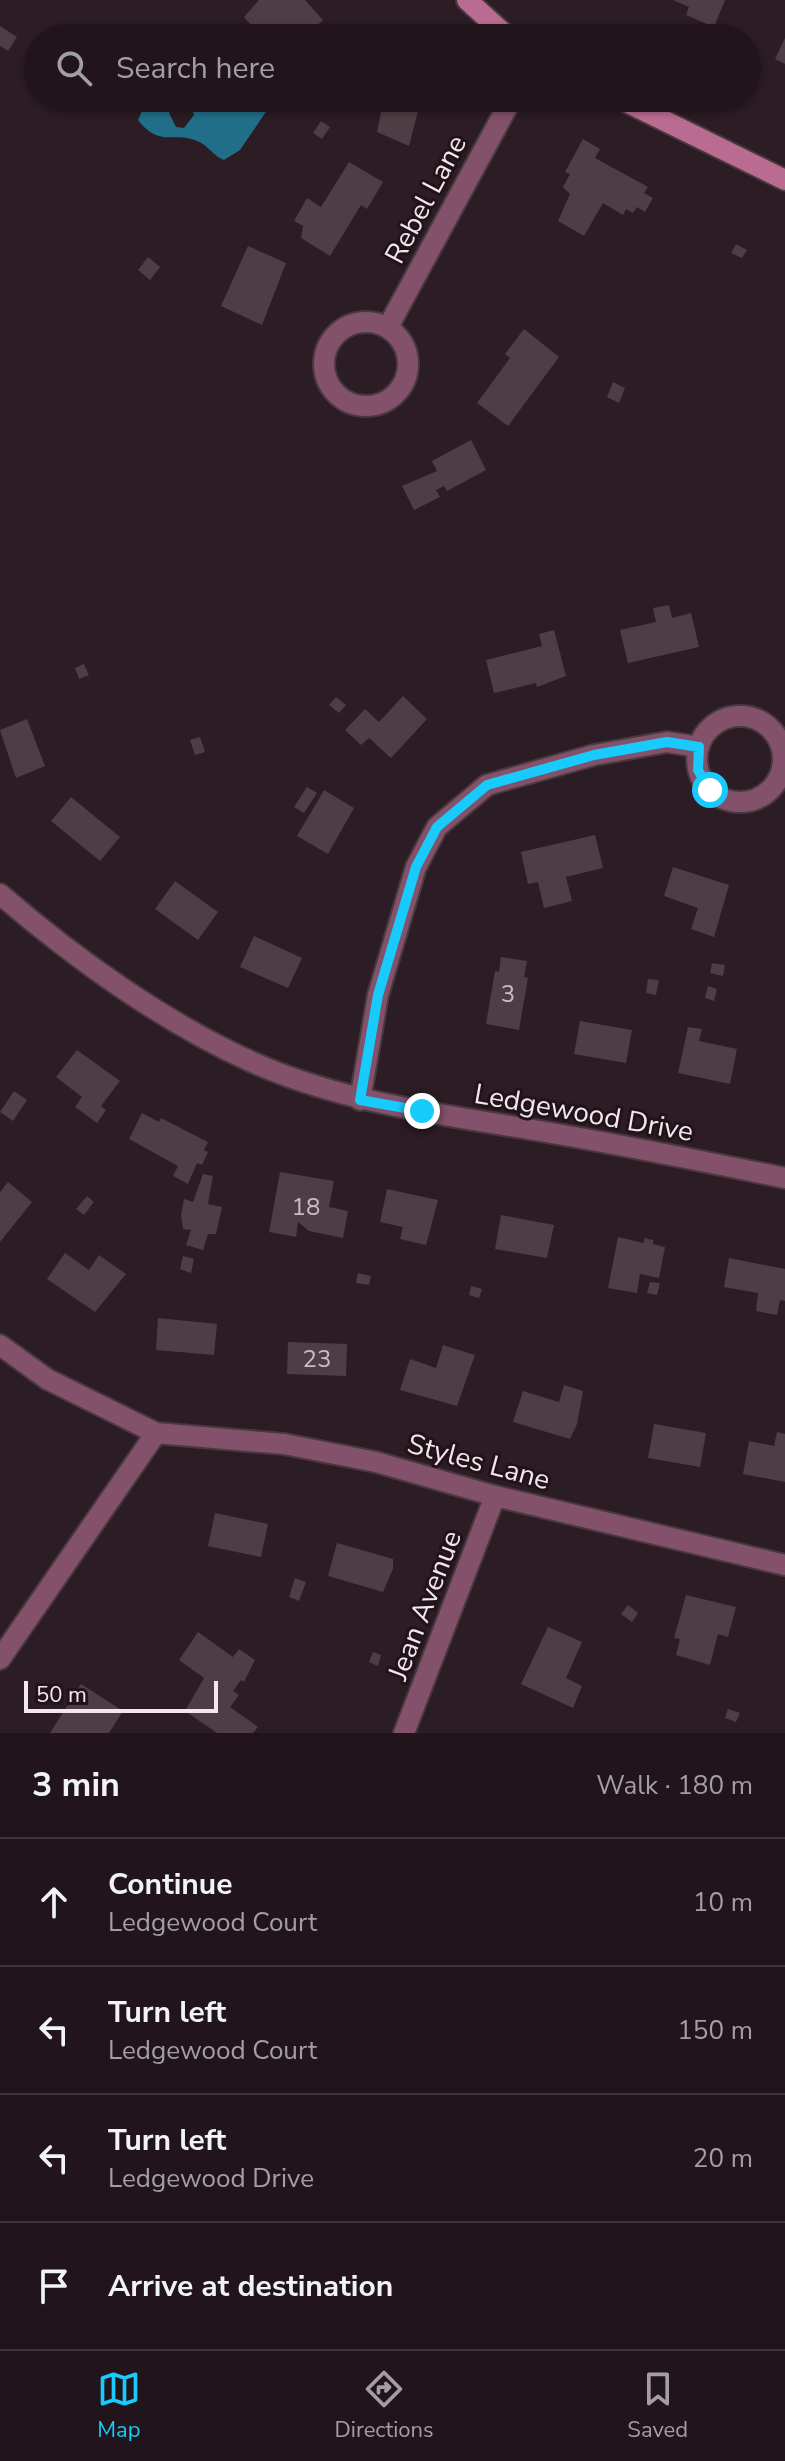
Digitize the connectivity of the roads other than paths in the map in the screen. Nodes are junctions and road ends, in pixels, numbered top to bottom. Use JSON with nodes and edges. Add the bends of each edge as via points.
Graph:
{"nodes":[{"id":1,"x":467,"y":0,"type":"edge"},
{"id":2,"x":494,"y":24,"type":"edge"},
{"id":3,"x":504,"y":112,"type":"edge"},
{"id":4,"x":647,"y":112,"type":"edge"},
{"id":5,"x":785,"y":180,"type":"edge"},
{"id":6,"x":388,"y":327,"type":"junction"},
{"id":7,"x":699,"y":747,"type":"junction"},
{"id":8,"x":0,"y":894,"type":"edge"},
{"id":9,"x":360,"y":1100,"type":"junction"},
{"id":10,"x":785,"y":1178,"type":"edge"},
{"id":11,"x":0,"y":1345,"type":"edge"},
{"id":12,"x":156,"y":1433,"type":"junction"},
{"id":13,"x":495,"y":1496,"type":"junction"},
{"id":14,"x":785,"y":1565,"type":"edge"},
{"id":15,"x":0,"y":1659,"type":"edge"},
{"id":16,"x":404,"y":1733,"type":"edge"}],
"edges":[{"from":1,"to":2,"type":"street"},
{"from":3,"to":6,"type":"street","name":"Rebel Lane"},
{"from":4,"to":5,"type":"street"},
{"from":6,"to":6,"type":"street","via":[[362,322],[348,325],[333,338],[325,370],[342,398],[375,405],[402,387],[408,354]]},
{"from":7,"to":7,"type":"street","via":[[701,777],[716,795],[731,801],[746,802],[767,793],[783,767],[783,751],[773,730],[747,716],[717,722]]},
{"from":7,"to":9,"type":"street","via":[[667,742],[594,755],[487,785],[437,827],[416,867],[378,995]]},
{"from":8,"to":9,"type":"street","name":"Ledgewood Drive","via":[[57,943],[183,1024],[252,1062]]},
{"from":9,"to":10,"type":"street","name":"Ledgewood Drive"},
{"from":11,"to":12,"type":"street","name":"Styles Lane","via":[[47,1379]]},
{"from":12,"to":13,"type":"street","name":"Styles Lane","via":[[284,1444],[376,1462]]},
{"from":12,"to":15,"type":"street"},
{"from":13,"to":14,"type":"street","name":"Styles Lane"},
{"from":13,"to":16,"type":"street","name":"Jean Avenue"}]}
